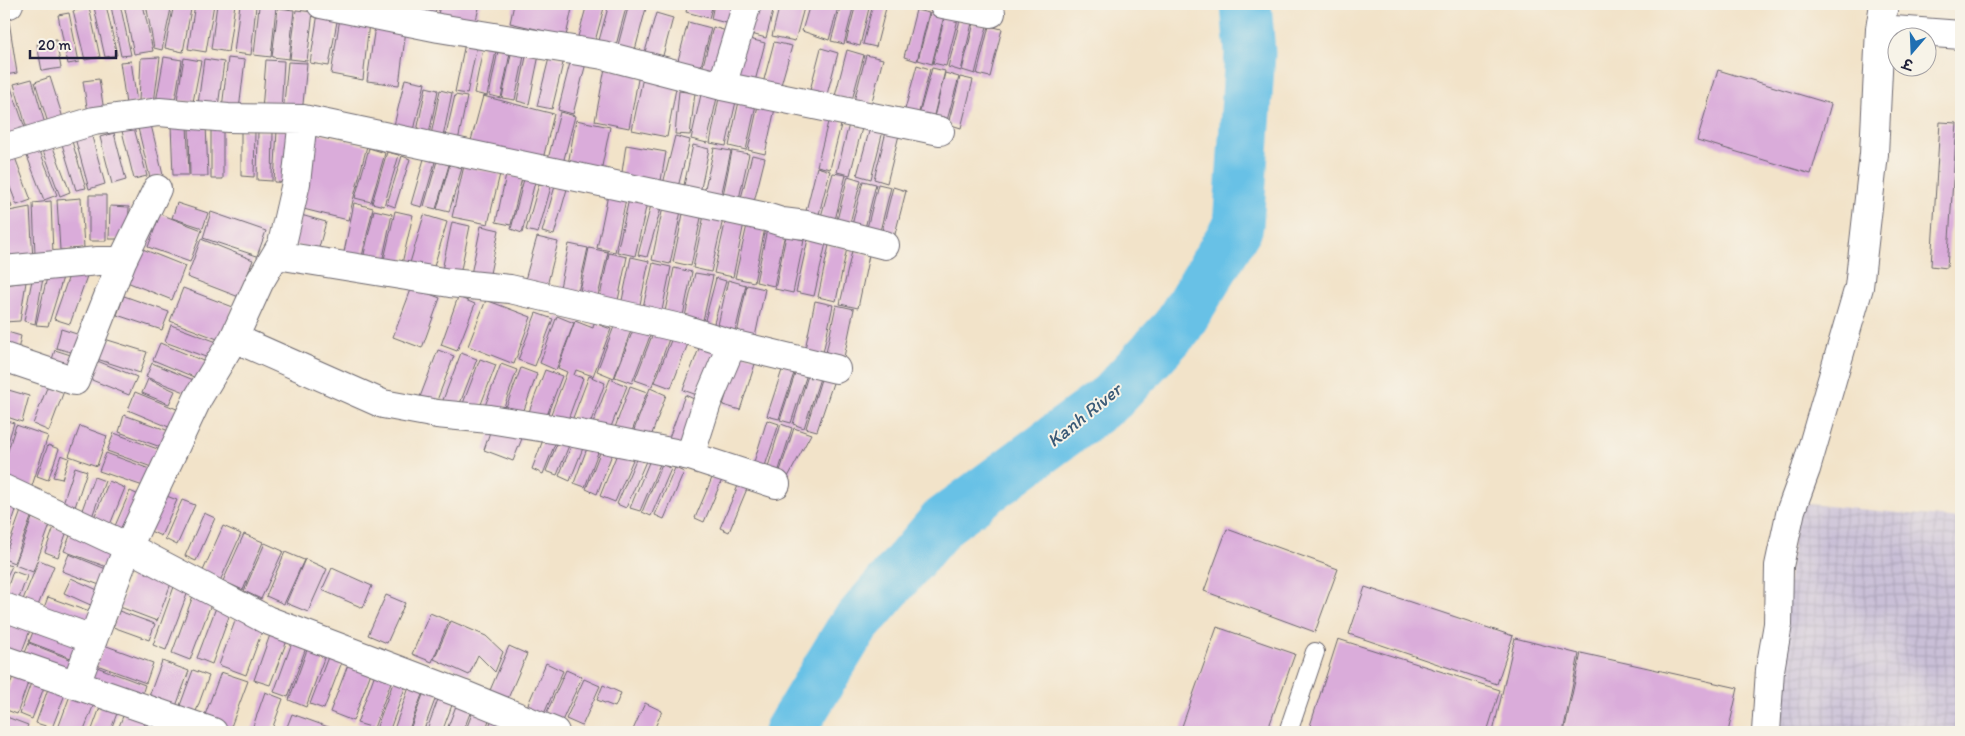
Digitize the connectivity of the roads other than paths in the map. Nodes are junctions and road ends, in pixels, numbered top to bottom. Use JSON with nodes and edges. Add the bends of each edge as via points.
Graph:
{"nodes":[{"id":1,"x":9,"y":4,"type":"edge"},
{"id":2,"x":321,"y":4,"type":"edge"},
{"id":3,"x":747,"y":4,"type":"edge"},
{"id":4,"x":943,"y":4,"type":"edge"},
{"id":5,"x":4,"y":5,"type":"edge"},
{"id":6,"x":992,"y":12,"type":"dead end"},
{"id":7,"x":1882,"y":16,"type":"edge"},
{"id":8,"x":1961,"y":35,"type":"edge"},
{"id":9,"x":722,"y":86,"type":"junction"},
{"id":10,"x":303,"y":119,"type":"junction"},
{"id":11,"x":940,"y":131,"type":"dead end"},
{"id":12,"x":4,"y":148,"type":"edge"},
{"id":13,"x":157,"y":189,"type":"dead end"},
{"id":14,"x":885,"y":245,"type":"dead end"},
{"id":15,"x":277,"y":254,"type":"junction"},
{"id":16,"x":122,"y":261,"type":"junction"},
{"id":17,"x":4,"y":270,"type":"edge"},
{"id":18,"x":234,"y":338,"type":"junction"},
{"id":19,"x":732,"y":344,"type":"junction"},
{"id":20,"x":4,"y":357,"type":"edge"},
{"id":21,"x":836,"y":369,"type":"dead end"},
{"id":22,"x":690,"y":456,"type":"junction"},
{"id":23,"x":776,"y":484,"type":"dead end"},
{"id":24,"x":4,"y":489,"type":"edge"},
{"id":25,"x":128,"y":547,"type":"junction"},
{"id":26,"x":4,"y":606,"type":"edge"},
{"id":27,"x":92,"y":639,"type":"junction"},
{"id":28,"x":1315,"y":652,"type":"dead end"},
{"id":29,"x":4,"y":660,"type":"edge"},
{"id":30,"x":76,"y":684,"type":"junction"},
{"id":31,"x":213,"y":732,"type":"edge"},
{"id":32,"x":554,"y":732,"type":"edge"},
{"id":33,"x":1288,"y":732,"type":"edge"},
{"id":34,"x":1766,"y":732,"type":"edge"}],
"edges":[{"from":1,"to":5,"type":"street"},
{"from":2,"to":9,"type":"street","via":[[439,28],[603,55]]},
{"from":3,"to":9,"type":"street"},
{"from":4,"to":6,"type":"street"},
{"from":7,"to":8,"type":"street"},
{"from":7,"to":34,"type":"street","via":[[1874,154],[1859,287],[1791,510],[1779,566],[1778,624],[1770,670]]},
{"from":9,"to":11,"type":"street"},
{"from":10,"to":12,"type":"street","via":[[228,118],[159,112],[94,121]]},
{"from":10,"to":14,"type":"street","via":[[806,225]]},
{"from":10,"to":15,"type":"street","via":[[296,184]]},
{"from":13,"to":16,"type":"street"},
{"from":15,"to":18,"type":"street","via":[[259,283]]},
{"from":15,"to":19,"type":"street","via":[[510,290],[684,329]]},
{"from":16,"to":17,"type":"street","via":[[98,260]]},
{"from":16,"to":20,"type":"street","via":[[75,381]]},
{"from":18,"to":22,"type":"street","via":[[383,404],[560,430]]},
{"from":18,"to":25,"type":"street","via":[[198,398]]},
{"from":19,"to":21,"type":"street"},
{"from":19,"to":22,"type":"street","via":[[707,403]]},
{"from":22,"to":23,"type":"street"},
{"from":24,"to":25,"type":"street"},
{"from":25,"to":27,"type":"street"},
{"from":25,"to":32,"type":"street","via":[[267,620]]},
{"from":26,"to":27,"type":"street"},
{"from":27,"to":30,"type":"street"},
{"from":28,"to":33,"type":"lane"},
{"from":29,"to":30,"type":"street"},
{"from":30,"to":31,"type":"street"}]}
